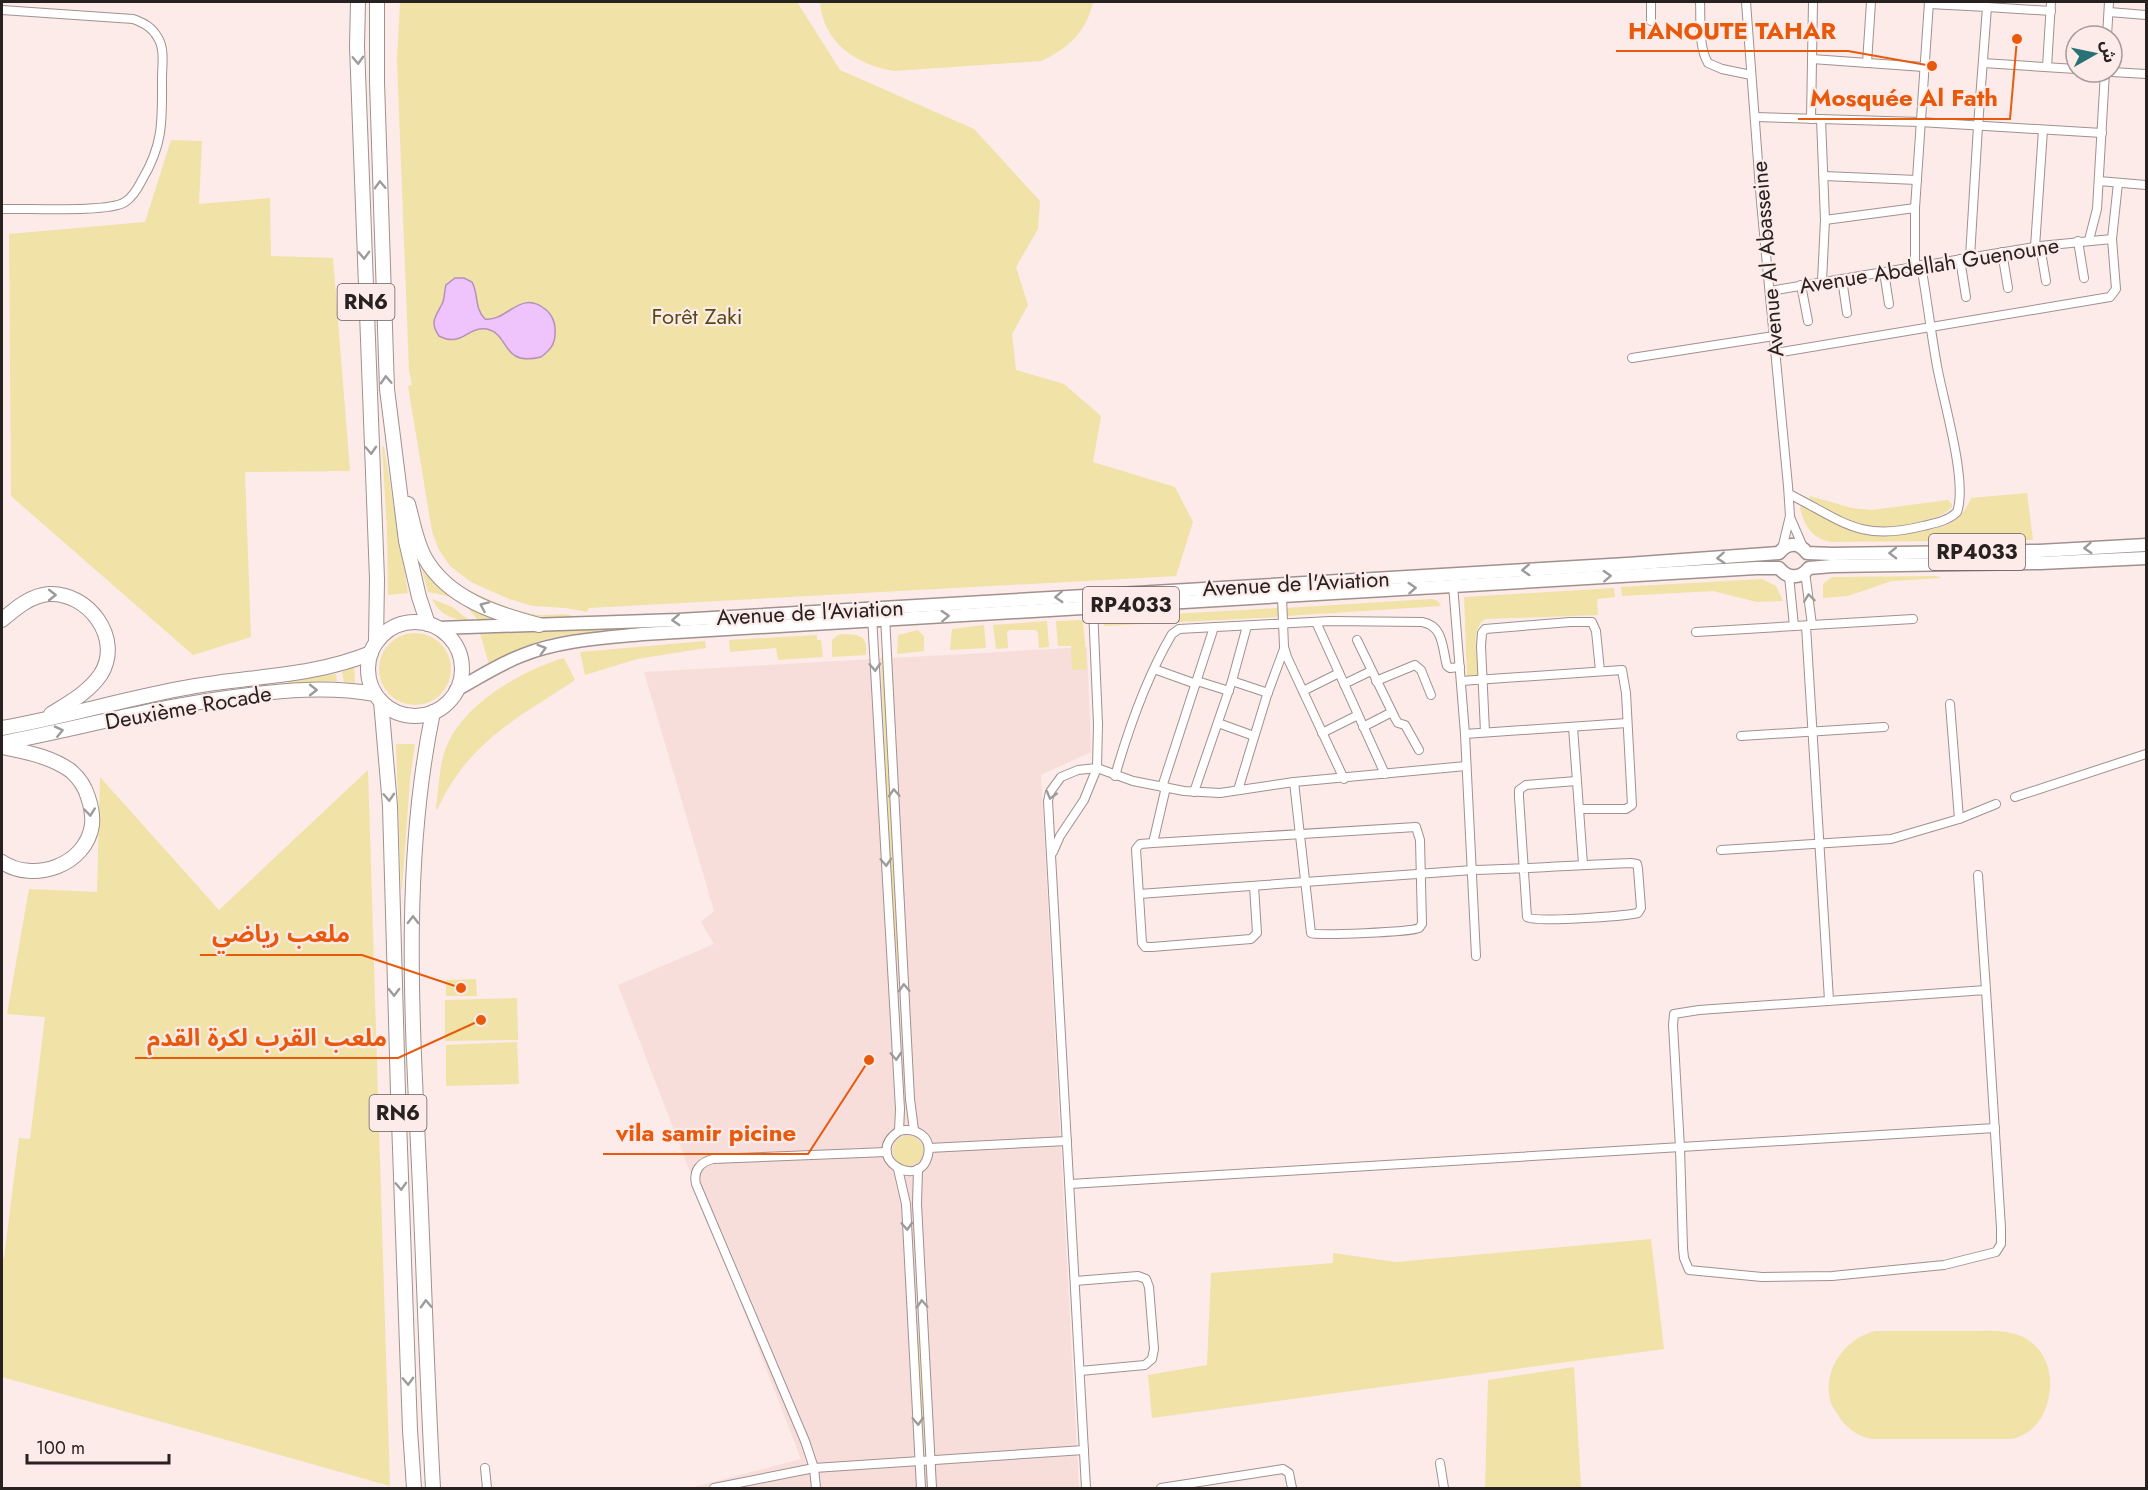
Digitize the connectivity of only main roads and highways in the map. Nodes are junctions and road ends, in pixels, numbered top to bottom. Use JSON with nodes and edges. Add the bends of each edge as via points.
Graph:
{"nodes":[{"id":1,"x":358,"y":2,"type":"edge"},
{"id":2,"x":377,"y":2,"type":"edge"},
{"id":3,"x":394,"y":459,"type":"junction"},
{"id":4,"x":2146,"y":545,"type":"edge"},
{"id":5,"x":1805,"y":550,"type":"junction"},
{"id":6,"x":1780,"y":551,"type":"junction"},
{"id":7,"x":2146,"y":558,"type":"edge"},
{"id":8,"x":1807,"y":570,"type":"junction"},
{"id":9,"x":1784,"y":572,"type":"junction"},
{"id":10,"x":878,"y":614,"type":"junction"},
{"id":11,"x":2,"y":620,"type":"edge"},
{"id":12,"x":540,"y":625,"type":"junction"},
{"id":13,"x":433,"y":626,"type":"junction"},
{"id":14,"x":373,"y":648,"type":"junction"},
{"id":15,"x":456,"y":690,"type":"junction"},
{"id":16,"x":378,"y":698,"type":"junction"},
{"id":17,"x":433,"y":712,"type":"junction"},
{"id":18,"x":40,"y":721,"type":"junction"},
{"id":19,"x":2,"y":728,"type":"edge"},
{"id":20,"x":2,"y":745,"type":"edge"},
{"id":21,"x":2,"y":861,"type":"edge"},
{"id":22,"x":414,"y":1488,"type":"edge"},
{"id":23,"x":433,"y":1488,"type":"edge"}],
"edges":[{"from":1,"to":14,"type":"highway","number":"RN6","one_way":true,"via":[[377,579]]},
{"from":3,"to":2,"type":"highway","number":"RN6","one_way":true,"via":[[386,377]]},
{"from":12,"to":3,"type":"highway","one_way":true,"via":[[506,615],[445,584],[424,556]]},
{"from":3,"to":13,"type":"highway","number":"RN6","via":[[411,569]]},
{"from":4,"to":5,"type":"main road","name":"Avenue de l'Aviation","number":"RP4033","one_way":true,"via":[[2039,551]]},
{"from":5,"to":6,"type":"main road","name":"Avenue de l'Aviation","number":"RP4033","via":[[1791,544]]},
{"from":5,"to":8,"type":"main road"},
{"from":6,"to":9,"type":"main road","via":[[1777,558]]},
{"from":6,"to":10,"type":"main road","name":"Avenue de l'Aviation","number":"RP4033","one_way":true},
{"from":7,"to":8,"type":"main road","name":"Avenue de l'Aviation","number":"RP4033"},
{"from":8,"to":9,"type":"main road","name":"Avenue de l'Aviation","number":"RP4033","via":[[1800,576]]},
{"from":10,"to":9,"type":"main road","name":"Avenue de l'Aviation","number":"RP4033","one_way":true,"via":[[1093,608],[1745,568]]},
{"from":10,"to":12,"type":"main road","name":"Avenue de l'Aviation","number":"RP4033","one_way":true},
{"from":15,"to":10,"type":"main road","name":"Avenue de l'Aviation","number":"RP4033","one_way":true,"via":[[506,662],[562,643]]},
{"from":11,"to":18,"type":"highway","one_way":true,"via":[[23,603],[57,595],[85,604],[103,628],[107,650],[101,673],[86,690]]},
{"from":12,"to":13,"type":"main road","name":"Avenue de l'Aviation","number":"RP4033"},
{"from":13,"to":14,"type":"highway","via":[[416,622],[393,627]]},
{"from":13,"to":15,"type":"highway","number":"RN6","via":[[455,645],[460,656]]},
{"from":14,"to":16,"type":"highway","number":"RN6","via":[[368,674]]},
{"from":14,"to":18,"type":"highway","name":"Deuxième Rocade","via":[[352,661],[192,686]]},
{"from":15,"to":17,"type":"highway"},
{"from":16,"to":17,"type":"highway","via":[[405,715]]},
{"from":20,"to":16,"type":"highway","name":"Deuxième Rocade","one_way":true,"via":[[166,707],[266,693],[341,689]]},
{"from":16,"to":22,"type":"highway","number":"RN6","one_way":true,"via":[[390,806]]},
{"from":23,"to":17,"type":"highway","number":"RN6","one_way":true,"via":[[412,979],[414,843]]},
{"from":18,"to":19,"type":"highway","name":"Deuxième Rocade"},
{"from":20,"to":21,"type":"highway","one_way":true,"via":[[51,759],[72,772],[86,790],[92,816],[92,826],[81,848],[67,861],[30,872]]}]}
